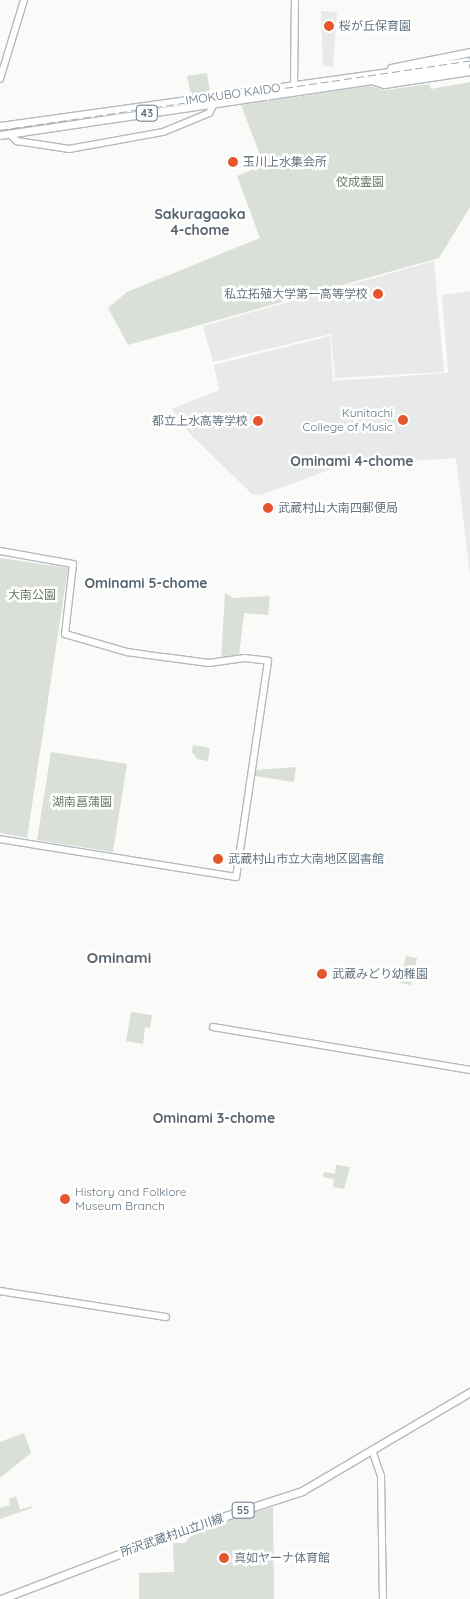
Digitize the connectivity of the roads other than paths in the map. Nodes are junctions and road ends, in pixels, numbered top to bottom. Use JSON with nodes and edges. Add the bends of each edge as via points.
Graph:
{"nodes":[{"id":1,"x":24,"y":0,"type":"edge"},
{"id":2,"x":294,"y":0,"type":"edge"},
{"id":3,"x":470,"y":52,"type":"edge"},
{"id":4,"x":467,"y":66,"type":"edge"},
{"id":5,"x":359,"y":76,"type":"junction"},
{"id":6,"x":0,"y":79,"type":"edge"},
{"id":7,"x":294,"y":89,"type":"junction"},
{"id":8,"x":214,"y":104,"type":"junction"},
{"id":9,"x":0,"y":126,"type":"edge"},
{"id":10,"x":9,"y":134,"type":"junction"},
{"id":11,"x":0,"y":135,"type":"edge"},
{"id":12,"x":0,"y":551,"type":"edge"},
{"id":13,"x":0,"y":839,"type":"edge"},
{"id":14,"x":213,"y":1027,"type":"dead end"},
{"id":15,"x":470,"y":1070,"type":"edge"},
{"id":16,"x":0,"y":1291,"type":"edge"},
{"id":17,"x":166,"y":1317,"type":"dead end"},
{"id":18,"x":470,"y":1392,"type":"edge"},
{"id":19,"x":372,"y":1450,"type":"junction"},
{"id":20,"x":1,"y":1599,"type":"edge"},
{"id":21,"x":383,"y":1599,"type":"edge"}],
"edges":[{"from":1,"to":6,"type":"street"},
{"from":2,"to":7,"type":"street"},
{"from":3,"to":5,"type":"main road"},
{"from":4,"to":5,"type":"main road","name":"IMOKUBO KAIDO","number":"43"},
{"from":4,"to":7,"type":"main road","name":"IMOKUBO KAIDO","number":"43"},
{"from":5,"to":7,"type":"main road","name":"IMOKUBO KAIDO","number":"43"},
{"from":7,"to":8,"type":"main road","name":"IMOKUBO KAIDO","number":"43"},
{"from":7,"to":9,"type":"main road","name":"IMOKUBO KAIDO","number":"43"},
{"from":8,"to":10,"type":"main road","name":"IMOKUBO KAIDO","number":"43"},
{"from":8,"to":10,"type":"street","via":[[209,113],[163,132],[70,149],[16,141]]},
{"from":10,"to":11,"type":"main road","name":"IMOKUBO KAIDO","number":"43"},
{"from":12,"to":13,"type":"street","via":[[74,565],[65,634],[127,652],[209,663],[245,658],[268,661],[236,877]]},
{"from":14,"to":15,"type":"street"},
{"from":16,"to":17,"type":"street"},
{"from":18,"to":19,"type":"main road","name":"所沢武蔵村山立川線","number":"55"},
{"from":19,"to":20,"type":"main road","name":"所沢武蔵村山立川線","number":"55","via":[[302,1491],[179,1531]]},
{"from":19,"to":21,"type":"street","via":[[381,1476]]}]}
